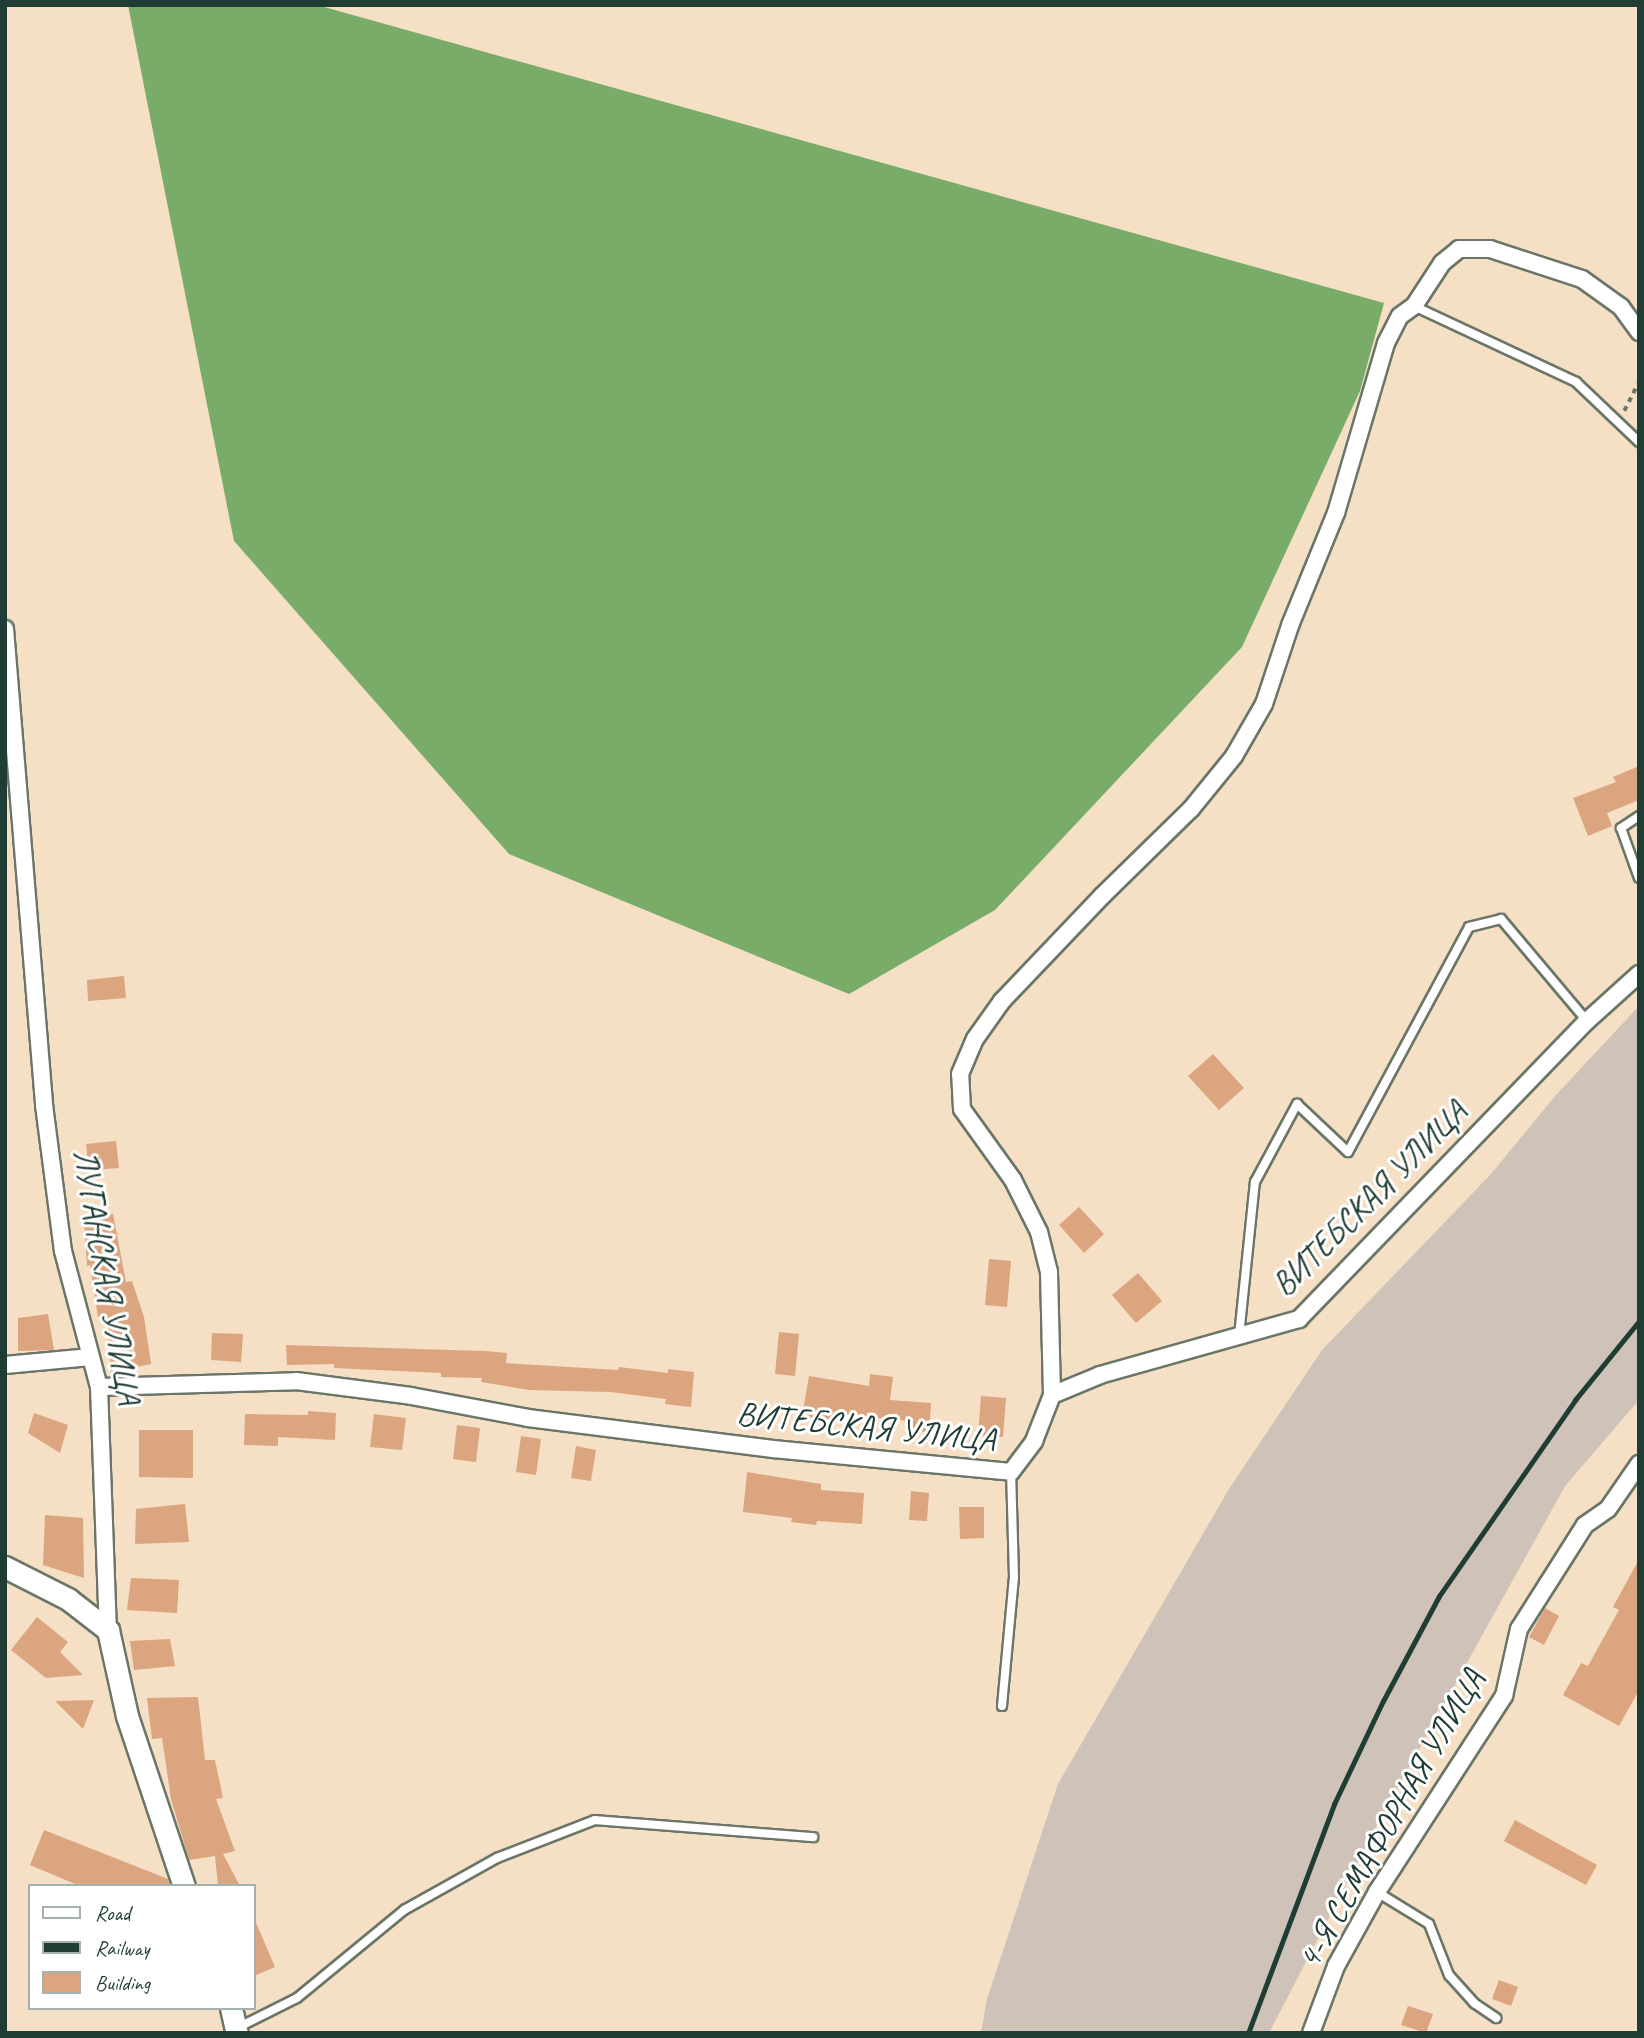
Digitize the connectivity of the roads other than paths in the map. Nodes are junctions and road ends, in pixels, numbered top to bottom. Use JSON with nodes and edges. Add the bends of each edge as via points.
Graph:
{"nodes":[{"id":1,"x":1414,"y":306,"type":"junction"},
{"id":2,"x":1639,"y":332,"type":"edge"},
{"id":3,"x":1639,"y":442,"type":"edge"},
{"id":4,"x":5,"y":629,"type":"edge"},
{"id":5,"x":1639,"y":817,"type":"edge"},
{"id":6,"x":1639,"y":878,"type":"edge"},
{"id":7,"x":1639,"y":974,"type":"edge"},
{"id":8,"x":1587,"y":1021,"type":"junction"},
{"id":9,"x":1239,"y":1338,"type":"junction"},
{"id":10,"x":91,"y":1357,"type":"junction"},
{"id":11,"x":5,"y":1365,"type":"edge"},
{"id":12,"x":99,"y":1387,"type":"junction"},
{"id":13,"x":1052,"y":1395,"type":"junction"},
{"id":14,"x":1639,"y":1464,"type":"edge"},
{"id":15,"x":1011,"y":1472,"type":"junction"},
{"id":16,"x":5,"y":1566,"type":"edge"},
{"id":17,"x":108,"y":1630,"type":"junction"},
{"id":18,"x":1002,"y":1706,"type":"dead end"},
{"id":19,"x":814,"y":1837,"type":"dead end"},
{"id":20,"x":183,"y":1884,"type":"edge"},
{"id":21,"x":1377,"y":1892,"type":"junction"},
{"id":22,"x":1496,"y":2018,"type":"dead end"},
{"id":23,"x":235,"y":2023,"type":"edge"},
{"id":24,"x":1311,"y":2033,"type":"edge"}],
"edges":[{"from":1,"to":2,"type":"street","via":[[1442,263],[1459,249],[1490,249],[1582,279],[1621,307]]},
{"from":1,"to":3,"type":"lane","via":[[1576,382]]},
{"from":1,"to":13,"type":"street","via":[[1400,316],[1387,343],[1336,513],[1264,704],[1240,746],[1191,809],[1002,1001],[975,1039],[960,1074],[962,1109],[1013,1180],[1039,1232],[1049,1272]]},
{"from":4,"to":10,"type":"street","name":"ЛУГАНСКАЯ УЛИЦА","via":[[44,1105],[63,1251]]},
{"from":5,"to":6,"type":"lane","via":[[1621,828]]},
{"from":7,"to":8,"type":"street","name":"ВИТЕБСКАЯ УЛИЦА"},
{"from":8,"to":9,"type":"street","name":"ВИТЕБСКАЯ УЛИЦА","via":[[1299,1319]]},
{"from":8,"to":9,"type":"lane","via":[[1501,919],[1469,927],[1348,1152],[1297,1104],[1255,1182]]},
{"from":9,"to":13,"type":"street","name":"ВИТЕБСКАЯ УЛИЦА","via":[[1100,1376]]},
{"from":10,"to":11,"type":"street"},
{"from":10,"to":12,"type":"street","name":"ЛУГАНСКАЯ УЛИЦА"},
{"from":12,"to":15,"type":"street","name":"ВИТЕБСКАЯ УЛИЦА","via":[[296,1381],[774,1449]]},
{"from":12,"to":17,"type":"street","name":"ЛУГАНСКАЯ УЛИЦА"},
{"from":13,"to":15,"type":"street","name":"ВИТЕБСКАЯ УЛИЦА","via":[[1034,1441]]},
{"from":14,"to":21,"type":"street","name":"4-Я СЕМАФОРНАЯ УЛИЦА","via":[[1608,1509],[1585,1524],[1519,1629],[1504,1696]]},
{"from":15,"to":18,"type":"lane","via":[[1014,1577]]},
{"from":16,"to":17,"type":"street","via":[[68,1599]]},
{"from":17,"to":20,"type":"street","name":"ЛУГАНСКАЯ УЛИЦА","via":[[127,1716]]},
{"from":19,"to":23,"type":"lane","via":[[595,1820],[497,1858],[404,1910],[297,1998]]},
{"from":21,"to":22,"type":"lane","via":[[1429,1924],[1450,1975],[1474,2003]]},
{"from":21,"to":24,"type":"street","name":"4-Я СЕМАФОРНАЯ УЛИЦА","via":[[1336,1966]]}]}
